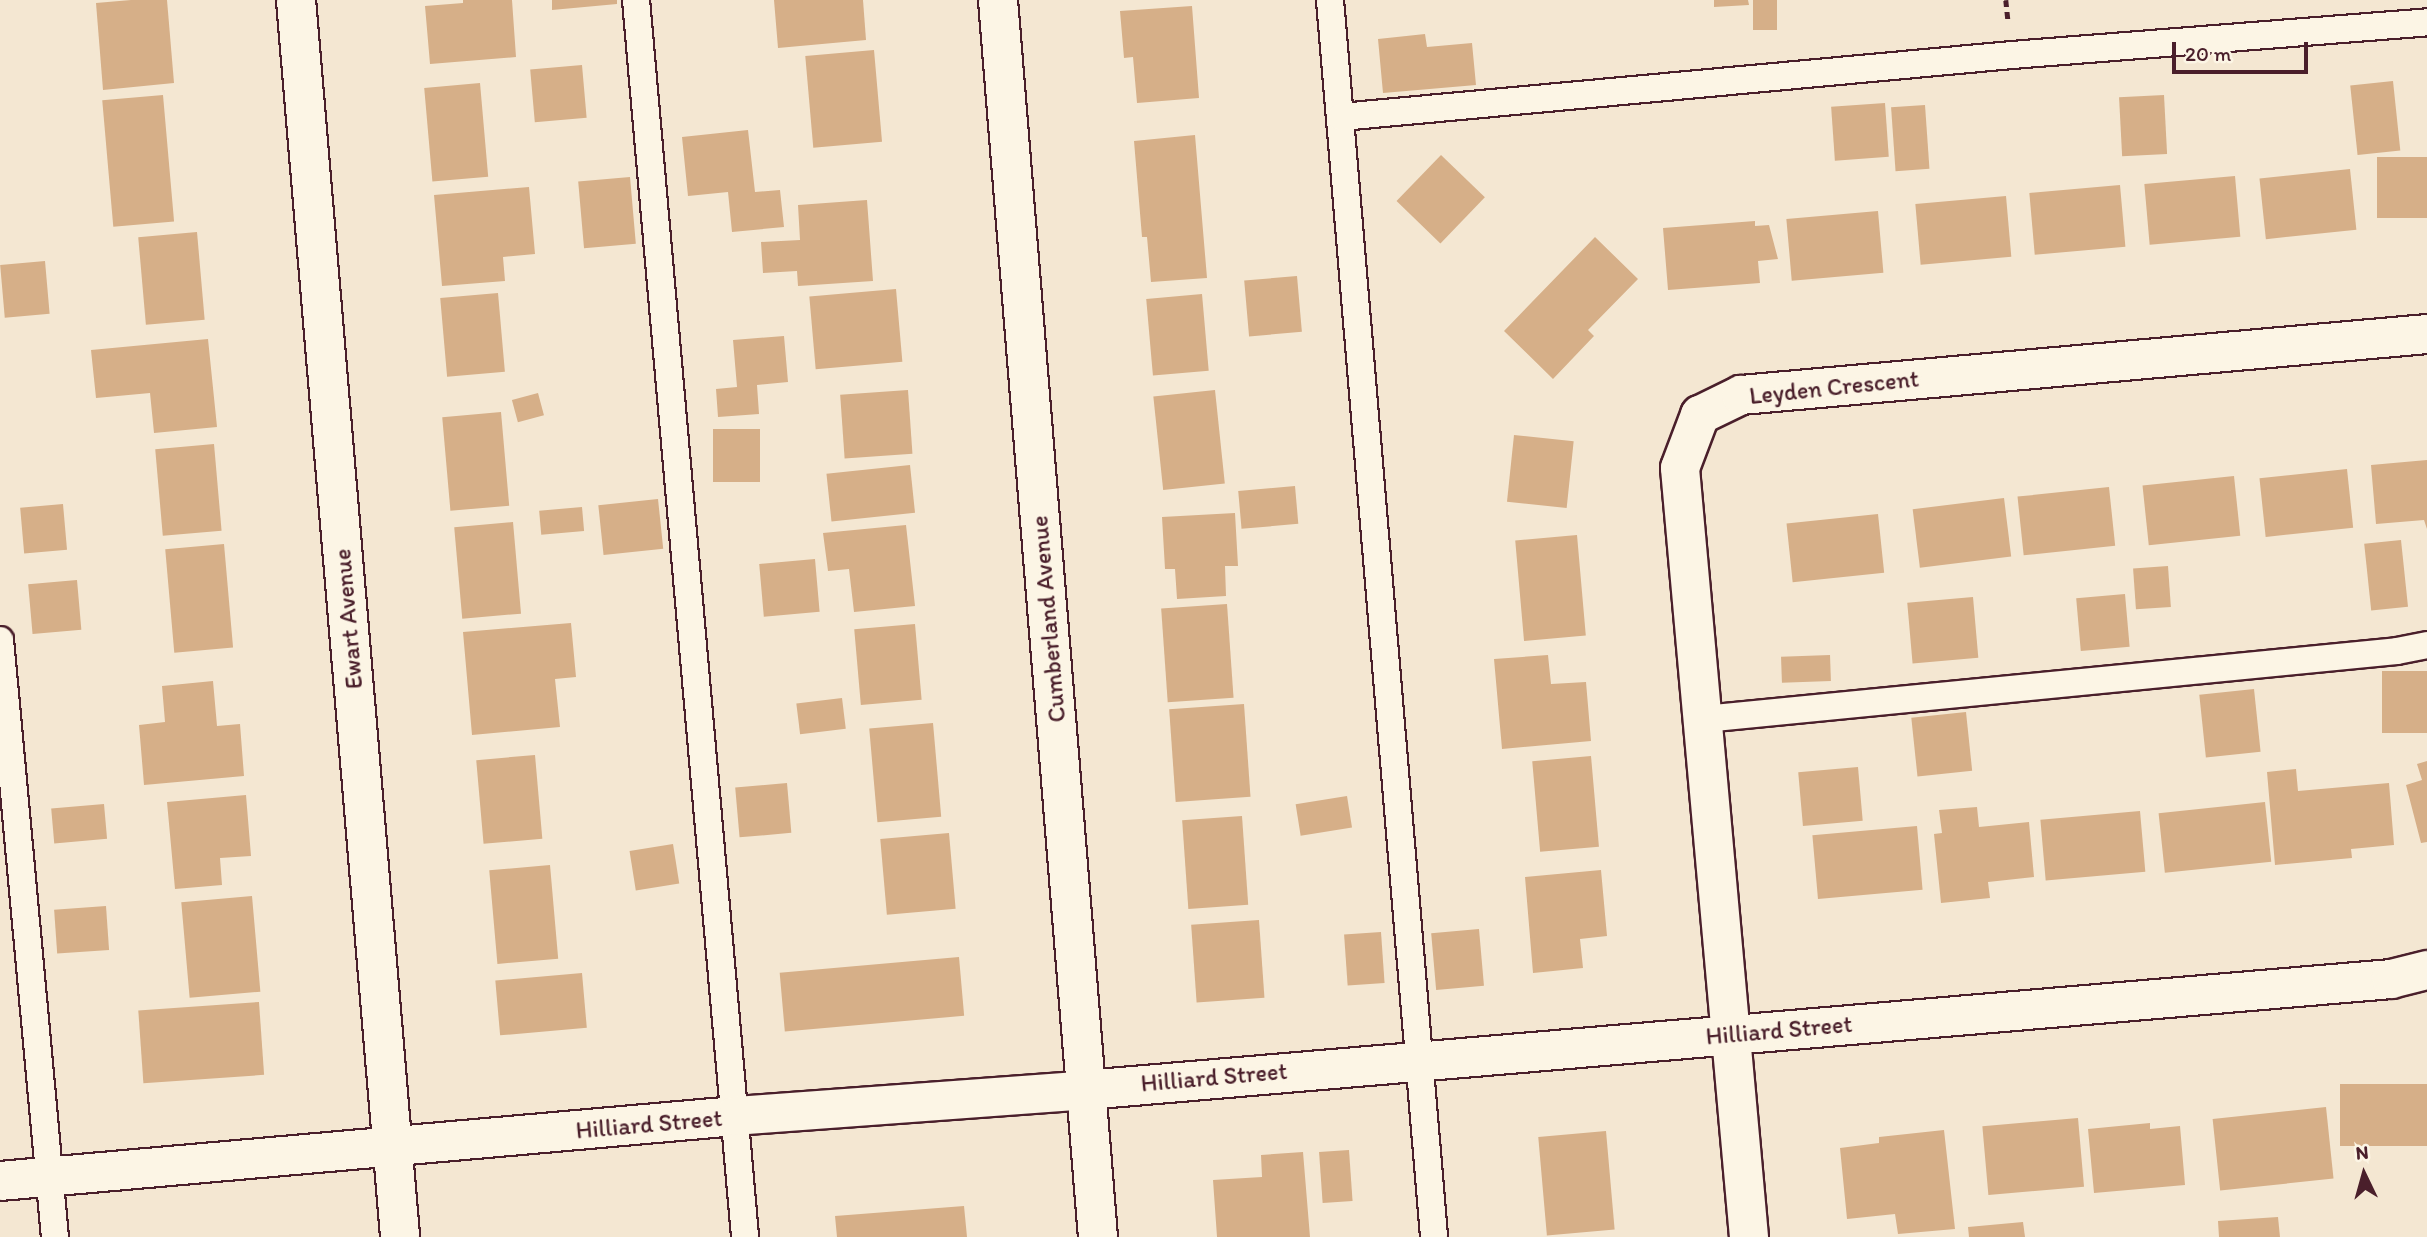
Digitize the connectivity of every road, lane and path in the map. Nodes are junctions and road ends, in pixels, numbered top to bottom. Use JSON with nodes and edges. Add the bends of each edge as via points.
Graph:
{"nodes":[{"id":1,"x":296,"y":0,"type":"edge"},
{"id":2,"x":636,"y":0,"type":"edge"},
{"id":3,"x":998,"y":0,"type":"edge"},
{"id":4,"x":1330,"y":0,"type":"edge"},
{"id":5,"x":2427,"y":22,"type":"edge"},
{"id":6,"x":1341,"y":117,"type":"junction"},
{"id":7,"x":2427,"y":334,"type":"edge"},
{"id":8,"x":0,"y":640,"type":"edge"},
{"id":9,"x":2427,"y":645,"type":"edge"},
{"id":10,"x":1704,"y":719,"type":"junction"},
{"id":11,"x":2427,"y":970,"type":"edge"},
{"id":12,"x":1732,"y":1035,"type":"junction"},
{"id":13,"x":1420,"y":1060,"type":"junction"},
{"id":14,"x":1086,"y":1090,"type":"junction"},
{"id":15,"x":735,"y":1116,"type":"junction"},
{"id":16,"x":392,"y":1147,"type":"junction"},
{"id":17,"x":50,"y":1176,"type":"junction"},
{"id":18,"x":0,"y":1181,"type":"edge"},
{"id":19,"x":55,"y":1237,"type":"edge"},
{"id":20,"x":400,"y":1237,"type":"edge"},
{"id":21,"x":745,"y":1237,"type":"edge"},
{"id":22,"x":1098,"y":1237,"type":"edge"},
{"id":23,"x":1434,"y":1237,"type":"edge"},
{"id":24,"x":1749,"y":1237,"type":"edge"}],
"edges":[{"from":1,"to":16,"type":"street","name":"Ewart Avenue"},
{"from":2,"to":15,"type":"lane"},
{"from":3,"to":14,"type":"street","name":"Cumberland Avenue"},
{"from":4,"to":6,"type":"lane"},
{"from":5,"to":6,"type":"lane"},
{"from":6,"to":13,"type":"lane"},
{"from":7,"to":10,"type":"street","name":"Leyden Crescent","via":[[1741,395],[1700,415],[1680,468]]},
{"from":8,"to":17,"type":"lane"},
{"from":9,"to":10,"type":"lane"},
{"from":10,"to":12,"type":"street","name":"Leyden Crescent"},
{"from":11,"to":12,"type":"street","name":"Hilliard Street","via":[[2390,979]]},
{"from":12,"to":13,"type":"street","name":"Hilliard Street"},
{"from":12,"to":24,"type":"street","name":"Leyden Crescent"},
{"from":13,"to":14,"type":"street","name":"Hilliard Street"},
{"from":13,"to":23,"type":"lane"},
{"from":14,"to":15,"type":"street","name":"Hilliard Street"},
{"from":14,"to":22,"type":"street","name":"Cumberland Avenue"},
{"from":15,"to":16,"type":"street","name":"Hilliard Street"},
{"from":15,"to":21,"type":"lane"},
{"from":16,"to":17,"type":"street","name":"Hilliard Street"},
{"from":16,"to":20,"type":"street","name":"Ewart Avenue"},
{"from":17,"to":18,"type":"street","name":"Hilliard Street"},
{"from":17,"to":19,"type":"lane"}]}
